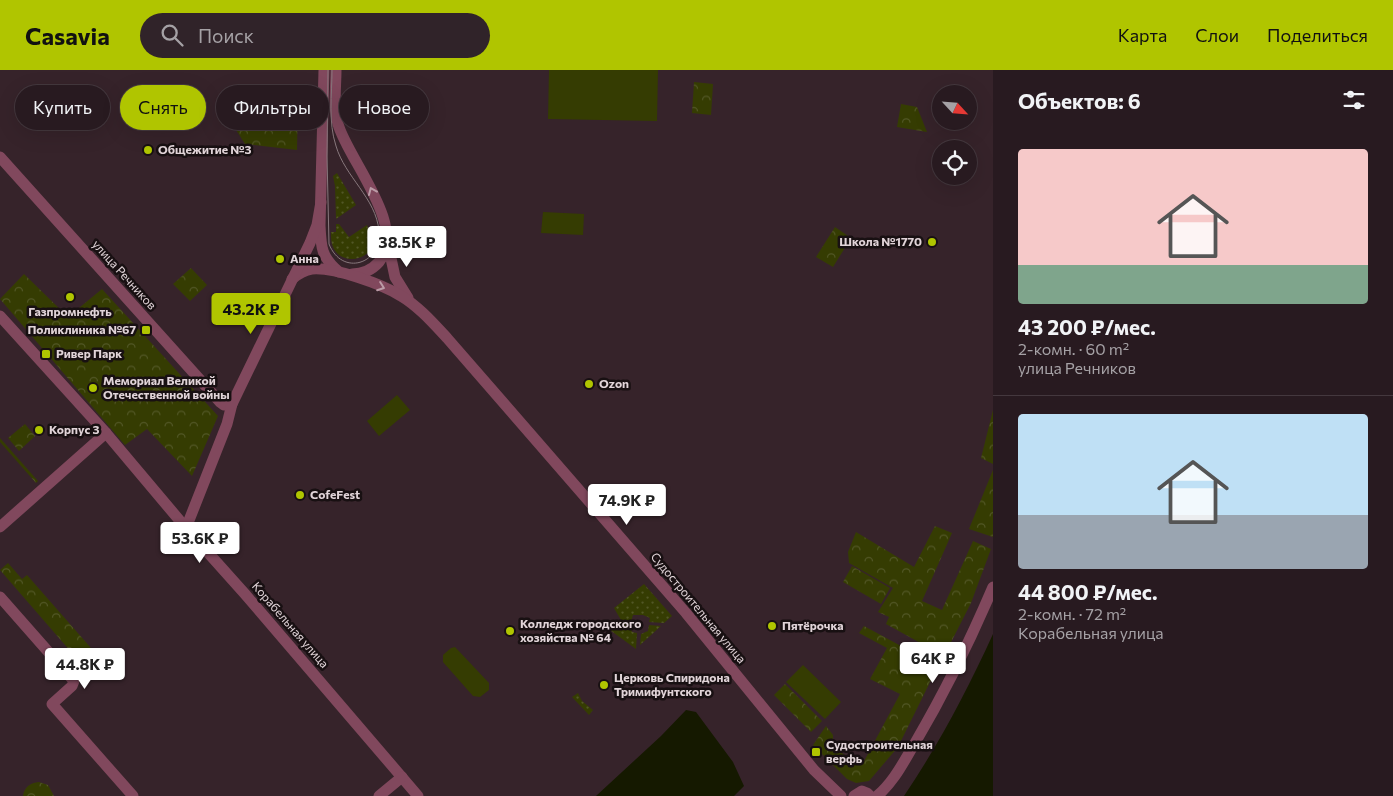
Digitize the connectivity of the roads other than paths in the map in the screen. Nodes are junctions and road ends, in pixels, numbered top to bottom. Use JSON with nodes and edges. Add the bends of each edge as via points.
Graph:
{"nodes":[{"id":1,"x":324,"y":70,"type":"edge"},
{"id":2,"x":336,"y":70,"type":"edge"},
{"id":3,"x":343,"y":136,"type":"junction"},
{"id":4,"x":323,"y":142,"type":"junction"},
{"id":5,"x":0,"y":157,"type":"edge"},
{"id":6,"x":321,"y":202,"type":"junction"},
{"id":7,"x":387,"y":237,"type":"junction"},
{"id":8,"x":343,"y":273,"type":"junction"},
{"id":9,"x":292,"y":279,"type":"junction"},
{"id":10,"x":413,"y":304,"type":"junction"},
{"id":11,"x":0,"y":316,"type":"edge"},
{"id":12,"x":232,"y":404,"type":"junction"},
{"id":13,"x":106,"y":433,"type":"junction"},
{"id":14,"x":0,"y":527,"type":"edge"},
{"id":15,"x":186,"y":528,"type":"junction"},
{"id":16,"x":993,"y":587,"type":"edge"},
{"id":17,"x":0,"y":597,"type":"edge"},
{"id":18,"x":402,"y":777,"type":"junction"},
{"id":19,"x":133,"y":796,"type":"edge"},
{"id":20,"x":379,"y":796,"type":"edge"},
{"id":21,"x":418,"y":796,"type":"edge"},
{"id":22,"x":841,"y":796,"type":"edge"},
{"id":23,"x":854,"y":796,"type":"edge"},
{"id":24,"x":870,"y":796,"type":"edge"},
{"id":25,"x":877,"y":796,"type":"edge"}],
"edges":[{"from":1,"to":4,"type":"street"},
{"from":2,"to":3,"type":"street","via":[[336,107]]},
{"from":3,"to":4,"type":"street","via":[[332,133]]},
{"from":7,"to":3,"type":"street","one_way":true,"via":[[372,189]]},
{"from":4,"to":6,"type":"street"},
{"from":5,"to":12,"type":"street","name":"улица Речников","via":[[220,402]]},
{"from":6,"to":8,"type":"street","via":[[321,248],[331,265]]},
{"from":6,"to":9,"type":"street","via":[[317,225]]},
{"from":7,"to":8,"type":"street","via":[[377,265],[368,272]]},
{"from":7,"to":10,"type":"street","via":[[395,277]]},
{"from":8,"to":9,"type":"street","via":[[311,269]]},
{"from":8,"to":10,"type":"street","one_way":true,"via":[[392,291]]},
{"from":9,"to":12,"type":"street"},
{"from":10,"to":22,"type":"street","name":"Судостроительная улица","via":[[447,338],[686,613],[814,770]]},
{"from":11,"to":13,"type":"street","name":"Корабельная улица"},
{"from":12,"to":15,"type":"street"},
{"from":13,"to":14,"type":"street"},
{"from":13,"to":15,"type":"street","name":"Корабельная улица"},
{"from":15,"to":18,"type":"street","name":"Корабельная улица"},
{"from":16,"to":25,"type":"street","via":[[933,712],[895,775]]},
{"from":17,"to":19,"type":"street","via":[[74,681],[52,704]]},
{"from":18,"to":20,"type":"street"},
{"from":18,"to":21,"type":"street","name":"Корабельная улица"},
{"from":23,"to":24,"type":"street","via":[[862,791]]}]}
